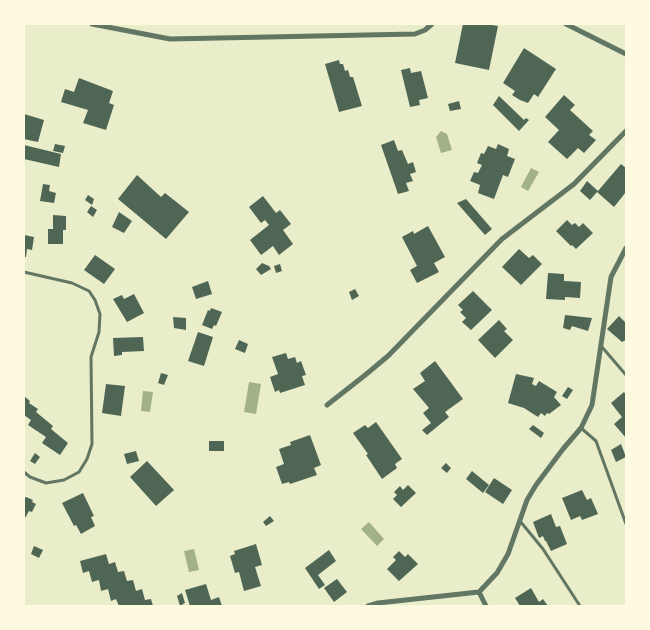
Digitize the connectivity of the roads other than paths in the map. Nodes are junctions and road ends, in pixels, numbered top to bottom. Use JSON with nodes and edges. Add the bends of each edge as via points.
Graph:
{"nodes":[{"id":1,"x":92,"y":24,"type":"edge"},
{"id":2,"x":432,"y":24,"type":"edge"},
{"id":3,"x":566,"y":24,"type":"edge"},
{"id":4,"x":626,"y":54,"type":"edge"},
{"id":5,"x":626,"y":132,"type":"edge"},
{"id":6,"x":626,"y":248,"type":"edge"},
{"id":7,"x":24,"y":272,"type":"edge"},
{"id":8,"x":600,"y":344,"type":"junction"},
{"id":9,"x":626,"y":375,"type":"edge"},
{"id":10,"x":327,"y":404,"type":"dead end"},
{"id":11,"x":581,"y":428,"type":"junction"},
{"id":12,"x":24,"y":472,"type":"edge"},
{"id":13,"x":520,"y":520,"type":"junction"},
{"id":14,"x":626,"y":524,"type":"edge"},
{"id":15,"x":479,"y":592,"type":"junction"},
{"id":16,"x":378,"y":604,"type":"edge"},
{"id":17,"x":368,"y":606,"type":"edge"},
{"id":18,"x":486,"y":606,"type":"edge"},
{"id":19,"x":580,"y":606,"type":"edge"}],
"edges":[{"from":1,"to":2,"type":"street","via":[[170,39],[415,34]]},
{"from":3,"to":4,"type":"street"},
{"from":5,"to":10,"type":"street","via":[[574,184],[502,239],[388,356]]},
{"from":6,"to":8,"type":"street","via":[[611,277]]},
{"from":7,"to":12,"type":"lane","via":[[72,283],[88,291],[100,314],[99,332],[91,357],[92,444],[87,459],[79,472],[64,480],[46,483]]},
{"from":8,"to":9,"type":"lane"},
{"from":8,"to":11,"type":"street","via":[[592,405]]},
{"from":11,"to":13,"type":"street","via":[[536,485]]},
{"from":11,"to":14,"type":"lane","via":[[596,441]]},
{"from":13,"to":15,"type":"street","via":[[508,554]]},
{"from":13,"to":19,"type":"lane"},
{"from":15,"to":16,"type":"street"},
{"from":15,"to":18,"type":"street"},
{"from":16,"to":17,"type":"street"}]}
